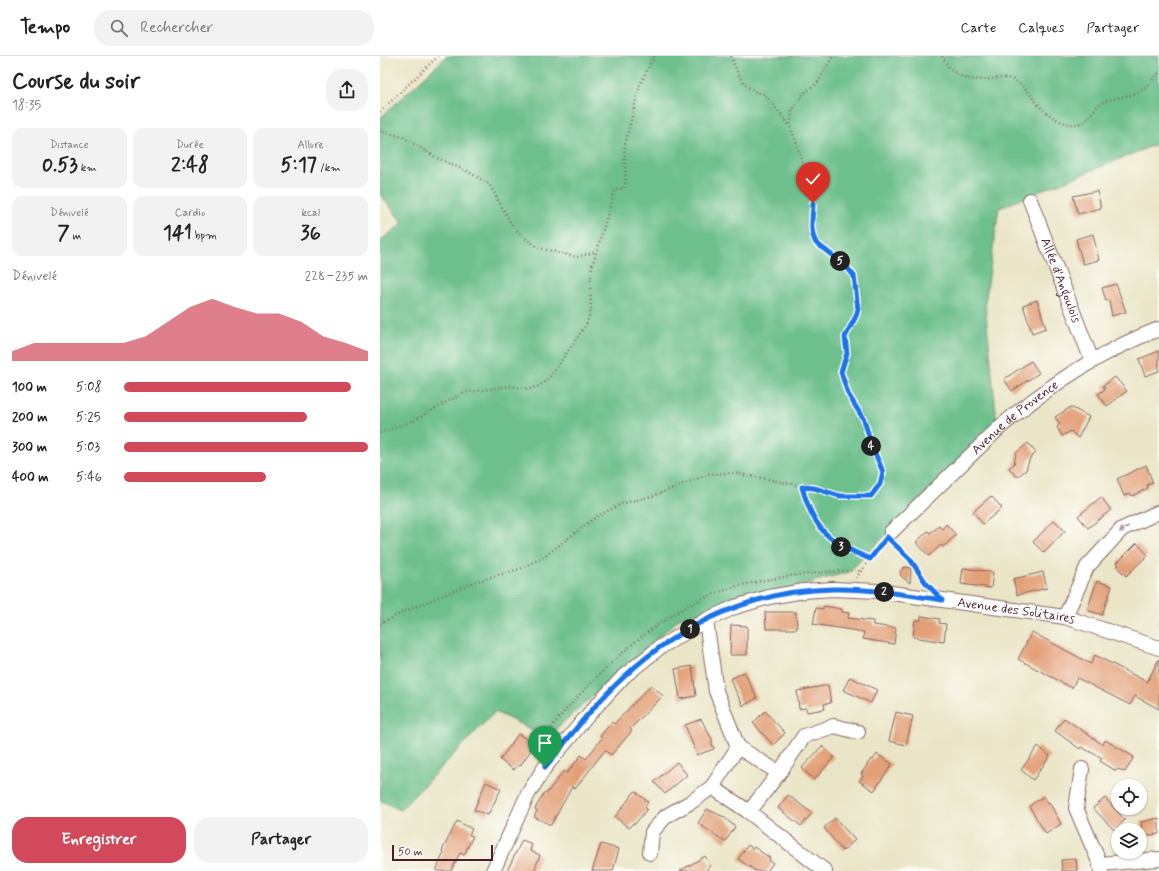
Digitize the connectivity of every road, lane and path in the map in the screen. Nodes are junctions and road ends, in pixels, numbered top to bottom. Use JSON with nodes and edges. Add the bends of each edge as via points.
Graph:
{"nodes":[{"id":1,"x":438,"y":56,"type":"edge"},
{"id":2,"x":654,"y":56,"type":"edge"},
{"id":3,"x":731,"y":56,"type":"edge"},
{"id":4,"x":833,"y":56,"type":"edge"},
{"id":5,"x":942,"y":56,"type":"edge"},
{"id":6,"x":1159,"y":73,"type":"edge"},
{"id":7,"x":380,"y":112,"type":"edge"},
{"id":8,"x":790,"y":126,"type":"junction"},
{"id":9,"x":380,"y":131,"type":"edge"},
{"id":10,"x":1030,"y":200,"type":"dead end"},
{"id":11,"x":595,"y":252,"type":"junction"},
{"id":12,"x":1159,"y":330,"type":"edge"},
{"id":13,"x":1092,"y":361,"type":"junction"},
{"id":14,"x":380,"y":433,"type":"edge"},
{"id":15,"x":802,"y":487,"type":"junction"},
{"id":16,"x":1159,"y":512,"type":"edge"},
{"id":17,"x":890,"y":537,"type":"junction"},
{"id":18,"x":870,"y":559,"type":"junction"},
{"id":19,"x":861,"y":571,"type":"dead end"},
{"id":20,"x":942,"y":600,"type":"junction"},
{"id":21,"x":1065,"y":617,"type":"junction"},
{"id":22,"x":706,"y":620,"type":"junction"},
{"id":23,"x":380,"y":624,"type":"edge"},
{"id":24,"x":1159,"y":648,"type":"edge"},
{"id":25,"x":858,"y":732,"type":"dead end"},
{"id":26,"x":738,"y":747,"type":"junction"},
{"id":27,"x":1082,"y":770,"type":"dead end"},
{"id":28,"x":779,"y":773,"type":"junction"},
{"id":29,"x":712,"y":787,"type":"junction"},
{"id":30,"x":749,"y":812,"type":"junction"},
{"id":31,"x":650,"y":853,"type":"dead end"},
{"id":32,"x":1151,"y":863,"type":"edge"},
{"id":33,"x":1101,"y":868,"type":"edge"},
{"id":34,"x":493,"y":871,"type":"edge"},
{"id":35,"x":825,"y":871,"type":"edge"}],
"edges":[{"from":1,"to":7,"type":"path"},
{"from":2,"to":11,"type":"path","via":[[640,85],[627,136],[624,151],[624,188],[615,190]]},
{"from":3,"to":8,"type":"path","via":[[748,89],[765,94]]},
{"from":4,"to":8,"type":"path","via":[[818,82],[803,94],[797,103],[792,112]]},
{"from":5,"to":6,"type":"path","via":[[948,67],[966,79],[1010,79],[1028,91],[1045,112],[1070,124],[1087,120],[1101,103],[1139,92]]},
{"from":8,"to":15,"type":"path","via":[[813,203],[814,239],[854,276],[858,309],[845,337],[847,353],[842,365],[842,377],[850,399],[864,420],[883,472],[880,484],[871,496],[840,496]]},
{"from":9,"to":11,"type":"path","via":[[403,137],[437,158],[489,184],[512,225],[539,248],[577,257]]},
{"from":10,"to":13,"type":"street","name":"Allée d'Angoulois"},
{"from":11,"to":14,"type":"path","via":[[590,276],[591,310],[586,325],[545,382],[529,389],[510,386],[463,393],[413,421]]},
{"from":12,"to":13,"type":"street","name":"Avenue de Provence","via":[[1119,346]]},
{"from":13,"to":17,"type":"street","name":"Avenue de Provence","via":[[1017,412]]},
{"from":15,"to":18,"type":"path","via":[[807,507],[828,537],[842,548]]},
{"from":15,"to":23,"type":"path","via":[[727,472],[695,478],[653,496],[623,503],[596,517],[545,556],[520,569],[477,581]]},
{"from":16,"to":21,"type":"street","one_way":true,"via":[[1122,529],[1087,567]]},
{"from":17,"to":18,"type":"path"},
{"from":17,"to":20,"type":"path"},
{"from":18,"to":19,"type":"path"},
{"from":20,"to":21,"type":"street","name":"Avenue des Solitaires"},
{"from":20,"to":22,"type":"street","name":"Avenue des Solitaires","via":[[877,591],[818,590],[769,597],[735,607]]},
{"from":21,"to":24,"type":"street","name":"Avenue des Solitaires"},
{"from":22,"to":26,"type":"street","via":[[716,691]]},
{"from":22,"to":34,"type":"street","name":"Avenue des Solitaires","via":[[673,638],[640,663],[624,676],[588,715],[545,767],[528,794]]},
{"from":25,"to":28,"type":"street","via":[[834,726],[804,736]]},
{"from":26,"to":28,"type":"street"},
{"from":26,"to":29,"type":"street"},
{"from":27,"to":33,"type":"street","via":[[1076,808]]},
{"from":28,"to":30,"type":"street"},
{"from":29,"to":30,"type":"street"},
{"from":29,"to":31,"type":"street","via":[[666,816],[652,832]]},
{"from":30,"to":35,"type":"street"},
{"from":32,"to":33,"type":"street"}]}
